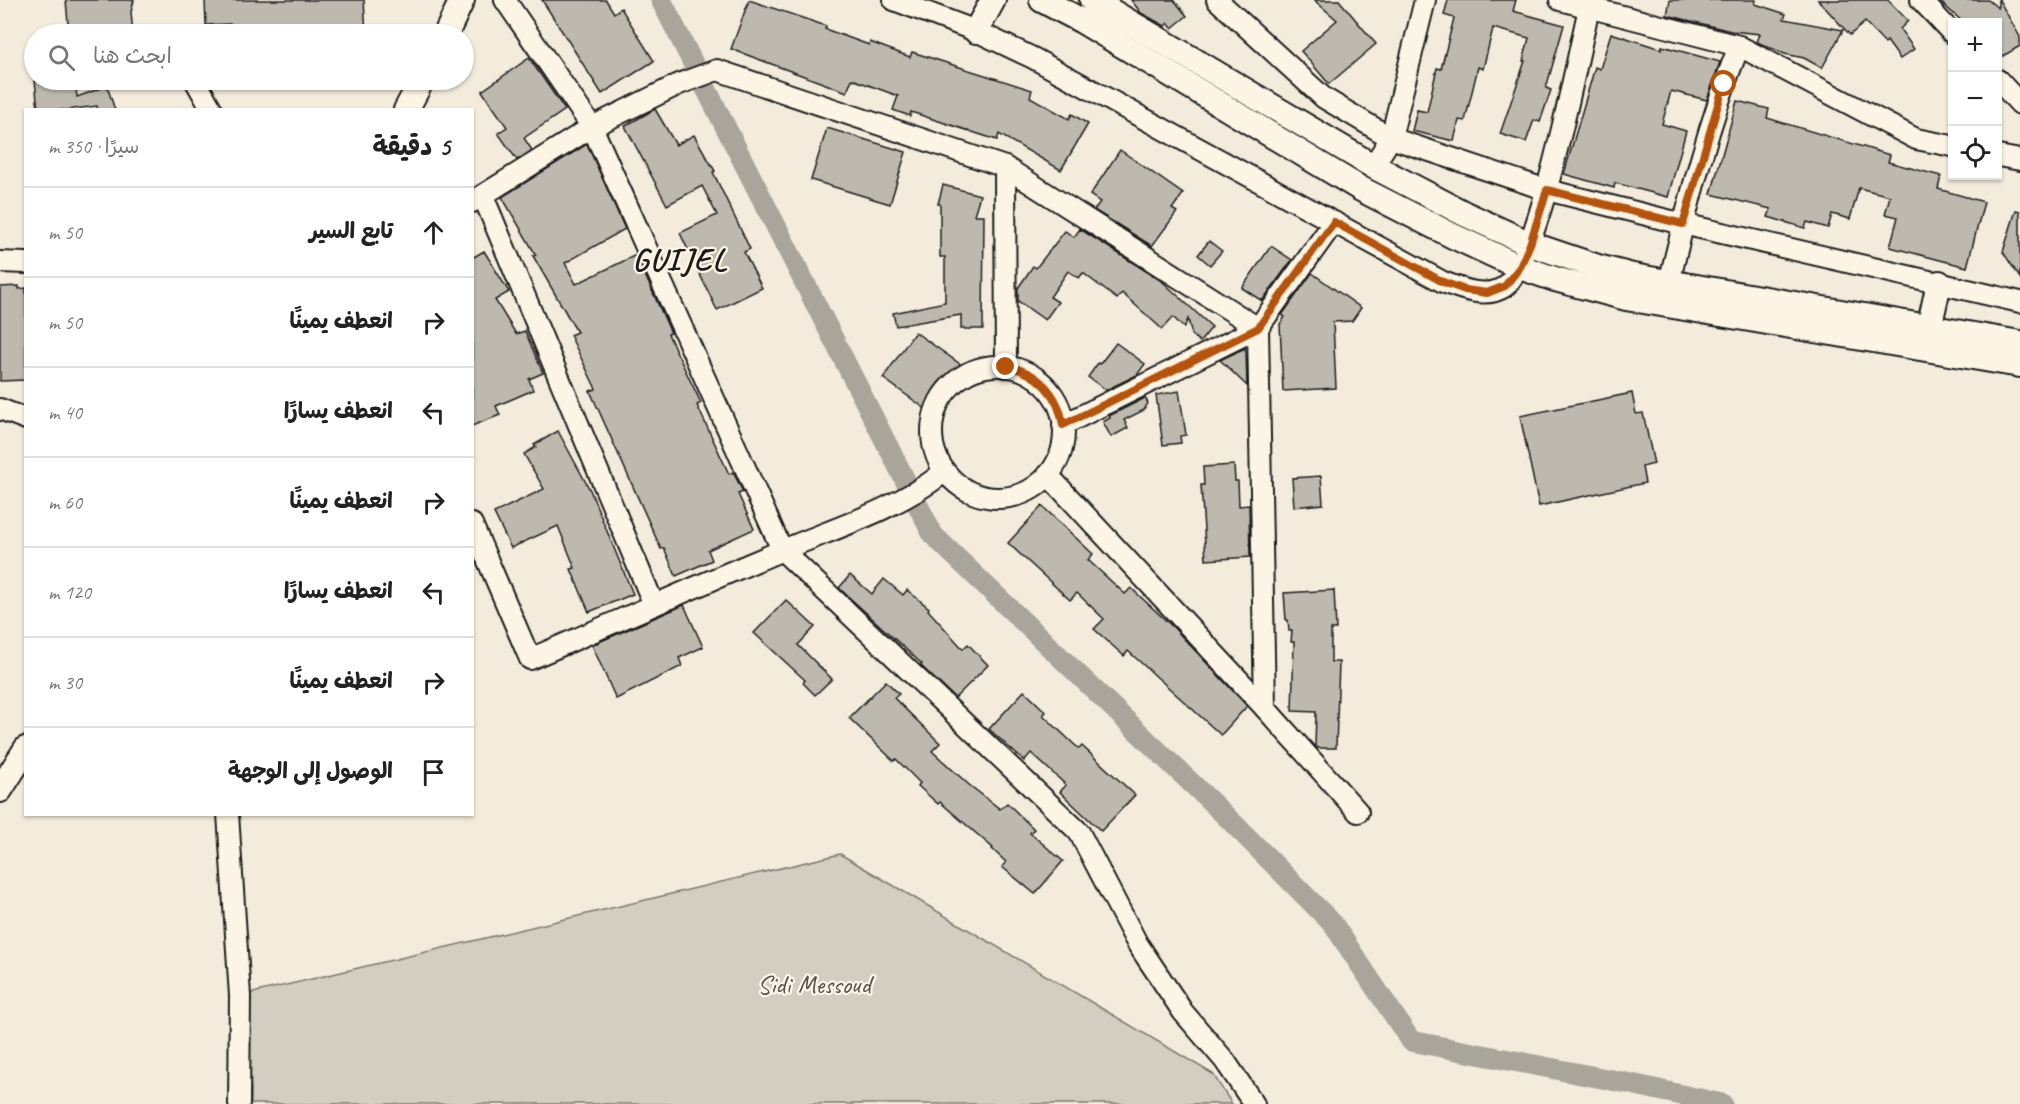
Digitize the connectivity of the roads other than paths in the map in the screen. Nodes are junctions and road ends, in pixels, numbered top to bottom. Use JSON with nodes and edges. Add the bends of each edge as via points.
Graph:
{"nodes":[{"id":1,"x":462,"y":0,"type":"edge"},
{"id":2,"x":505,"y":0,"type":"edge"},
{"id":3,"x":894,"y":0,"type":"edge"},
{"id":4,"x":993,"y":0,"type":"edge"},
{"id":5,"x":1042,"y":0,"type":"edge"},
{"id":6,"x":1092,"y":0,"type":"edge"},
{"id":7,"x":1217,"y":0,"type":"edge"},
{"id":8,"x":1425,"y":0,"type":"edge"},
{"id":9,"x":1560,"y":0,"type":"edge"},
{"id":10,"x":1921,"y":0,"type":"edge"},
{"id":11,"x":1589,"y":8,"type":"junction"},
{"id":12,"x":451,"y":24,"type":"edge"},
{"id":13,"x":1948,"y":28,"type":"edge"},
{"id":14,"x":976,"y":31,"type":"junction"},
{"id":15,"x":1739,"y":46,"type":"junction"},
{"id":16,"x":2002,"y":84,"type":"edge"},
{"id":17,"x":201,"y":90,"type":"edge"},
{"id":18,"x":417,"y":90,"type":"edge"},
{"id":19,"x":2020,"y":104,"type":"edge"},
{"id":20,"x":211,"y":108,"type":"edge"},
{"id":21,"x":407,"y":108,"type":"edge"},
{"id":22,"x":592,"y":127,"type":"junction"},
{"id":23,"x":1391,"y":138,"type":"junction"},
{"id":24,"x":1948,"y":145,"type":"edge"},
{"id":25,"x":2002,"y":157,"type":"edge"},
{"id":26,"x":2020,"y":160,"type":"edge"},
{"id":27,"x":1373,"y":166,"type":"junction"},
{"id":28,"x":1005,"y":167,"type":"junction"},
{"id":29,"x":1547,"y":190,"type":"junction"},
{"id":30,"x":478,"y":199,"type":"edge"},
{"id":31,"x":1334,"y":222,"type":"junction"},
{"id":32,"x":1683,"y":224,"type":"junction"},
{"id":33,"x":1530,"y":244,"type":"junction"},
{"id":34,"x":0,"y":262,"type":"edge"},
{"id":35,"x":24,"y":263,"type":"edge"},
{"id":36,"x":1520,"y":267,"type":"junction"},
{"id":37,"x":1669,"y":283,"type":"junction"},
{"id":38,"x":1939,"y":283,"type":"junction"},
{"id":39,"x":2020,"y":302,"type":"edge"},
{"id":40,"x":1258,"y":328,"type":"junction"},
{"id":41,"x":1929,"y":328,"type":"junction"},
{"id":42,"x":2020,"y":343,"type":"edge"},
{"id":43,"x":2020,"y":365,"type":"edge"},
{"id":44,"x":1006,"y":367,"type":"junction"},
{"id":45,"x":0,"y":409,"type":"edge"},
{"id":46,"x":24,"y":418,"type":"edge"},
{"id":47,"x":1063,"y":425,"type":"junction"},
{"id":48,"x":943,"y":473,"type":"junction"},
{"id":49,"x":1048,"y":476,"type":"junction"},
{"id":50,"x":474,"y":529,"type":"edge"},
{"id":51,"x":782,"y":550,"type":"junction"},
{"id":52,"x":654,"y":605,"type":"junction"},
{"id":53,"x":1264,"y":708,"type":"junction"},
{"id":54,"x":24,"y":752,"type":"edge"},
{"id":55,"x":0,"y":790,"type":"edge"},
{"id":56,"x":1358,"y":812,"type":"dead end"},
{"id":57,"x":228,"y":816,"type":"edge"},
{"id":58,"x":239,"y":1104,"type":"edge"},
{"id":59,"x":1254,"y":1104,"type":"edge"}],
"edges":[{"from":1,"to":12,"type":"main road"},
{"from":2,"to":22,"type":"street"},
{"from":3,"to":14,"type":"street"},
{"from":4,"to":14,"type":"main road"},
{"from":5,"to":36,"type":"main road","via":[[1360,189]]},
{"from":6,"to":27,"type":"main road"},
{"from":7,"to":23,"type":"street","via":[[1323,98]]},
{"from":8,"to":23,"type":"street"},
{"from":9,"to":11,"type":"street"},
{"from":10,"to":13,"type":"street"},
{"from":11,"to":15,"type":"street"},
{"from":11,"to":29,"type":"street"},
{"from":14,"to":31,"type":"street","via":[[1033,58]]},
{"from":15,"to":24,"type":"street","via":[[1916,139]]},
{"from":15,"to":32,"type":"street"},
{"from":16,"to":19,"type":"street"},
{"from":17,"to":20,"type":"street"},
{"from":18,"to":21,"type":"main road"},
{"from":22,"to":28,"type":"street","via":[[679,84],[717,70]]},
{"from":22,"to":30,"type":"street"},
{"from":22,"to":51,"type":"street"},
{"from":23,"to":27,"type":"street"},
{"from":23,"to":29,"type":"street"},
{"from":25,"to":26,"type":"street"},
{"from":27,"to":33,"type":"main road"},
{"from":28,"to":40,"type":"street"},
{"from":28,"to":44,"type":"street"},
{"from":29,"to":32,"type":"street"},
{"from":29,"to":33,"type":"street"},
{"from":30,"to":52,"type":"street"},
{"from":31,"to":36,"type":"street","via":[[1443,282],[1465,290],[1499,290]]},
{"from":31,"to":40,"type":"street"},
{"from":32,"to":37,"type":"street"},
{"from":32,"to":38,"type":"street"},
{"from":33,"to":36,"type":"street"},
{"from":33,"to":37,"type":"main road","via":[[1598,267]]},
{"from":34,"to":35,"type":"street"},
{"from":36,"to":43,"type":"main road","via":[[1626,298]]},
{"from":37,"to":41,"type":"main road"},
{"from":38,"to":39,"type":"street"},
{"from":38,"to":41,"type":"main road"},
{"from":40,"to":47,"type":"street"},
{"from":40,"to":53,"type":"street"},
{"from":41,"to":42,"type":"main road"},
{"from":44,"to":47,"type":"street","via":[[1036,378],[1052,393]]},
{"from":44,"to":48,"type":"street","via":[[972,371],[953,383],[940,401],[932,422],[932,444]]},
{"from":45,"to":46,"type":"street"},
{"from":47,"to":49,"type":"street","via":[[1060,456]]},
{"from":48,"to":49,"type":"street","via":[[970,493],[991,498],[1012,497],[1032,489]]},
{"from":48,"to":51,"type":"street","via":[[885,509]]},
{"from":49,"to":53,"type":"street"},
{"from":50,"to":52,"type":"street","via":[[530,659]]},
{"from":51,"to":52,"type":"street"},
{"from":51,"to":59,"type":"street","via":[[1078,832],[1137,943],[1183,1012],[1225,1061]]},
{"from":53,"to":56,"type":"street"},
{"from":54,"to":55,"type":"main road"},
{"from":57,"to":58,"type":"street","via":[[240,996]]}]}
